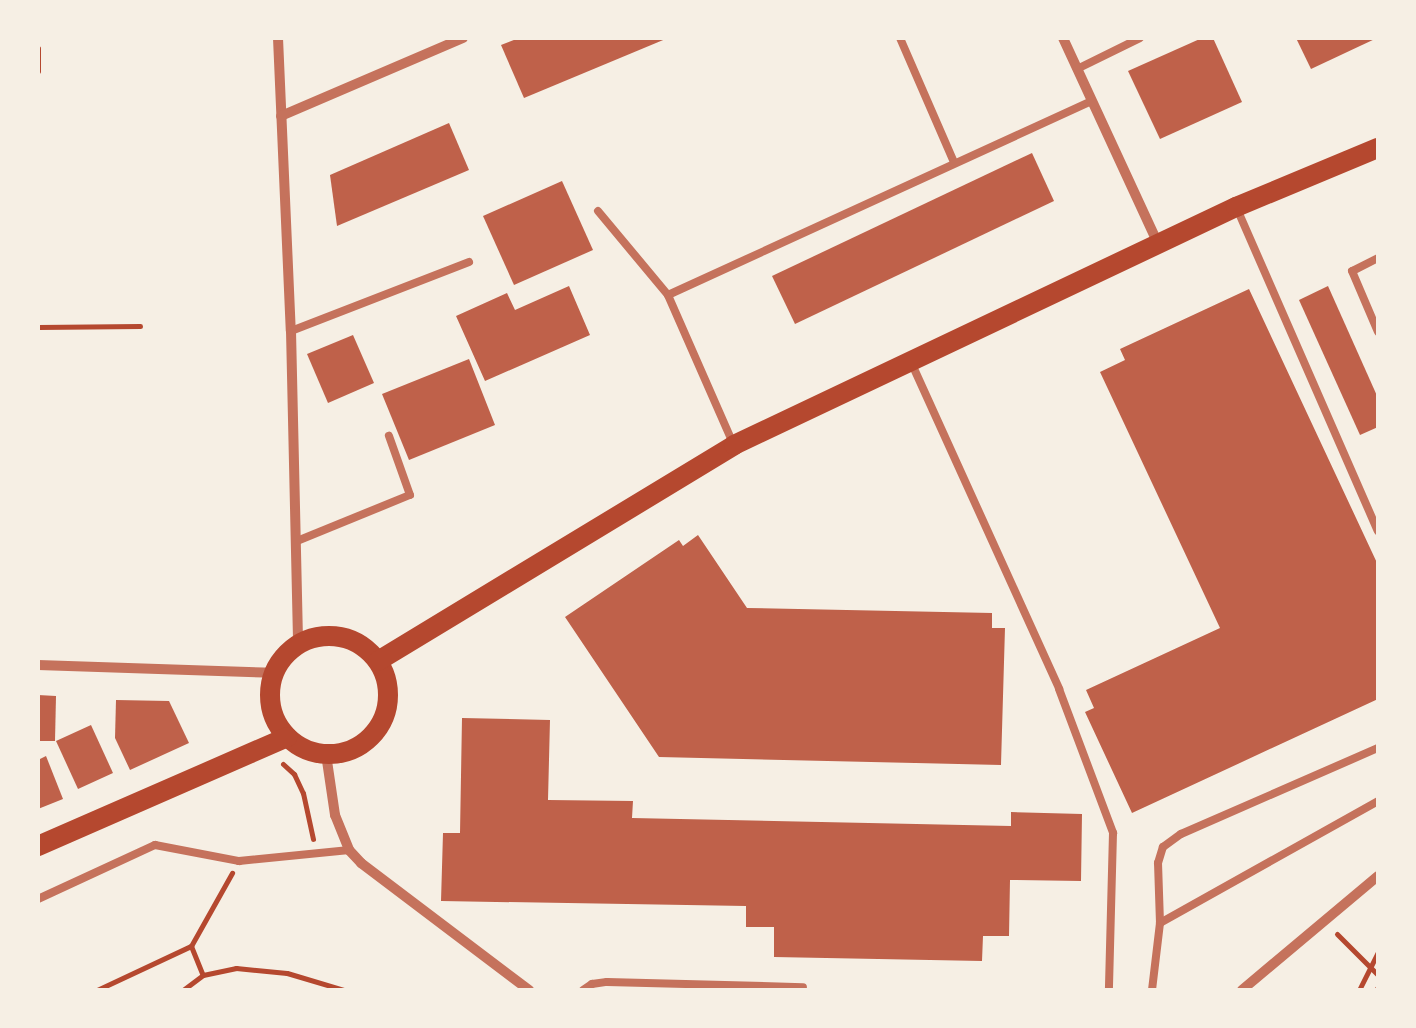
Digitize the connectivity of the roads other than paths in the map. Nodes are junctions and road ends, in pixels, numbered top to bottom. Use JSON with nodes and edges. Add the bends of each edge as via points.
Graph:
{"nodes":[{"id":1,"x":278,"y":38,"type":"edge"},
{"id":2,"x":463,"y":38,"type":"edge"},
{"id":3,"x":900,"y":38,"type":"edge"},
{"id":4,"x":1063,"y":38,"type":"edge"},
{"id":5,"x":1140,"y":38,"type":"edge"},
{"id":6,"x":1077,"y":68,"type":"junction"},
{"id":7,"x":1091,"y":101,"type":"junction"},
{"id":8,"x":281,"y":116,"type":"junction"},
{"id":9,"x":1378,"y":148,"type":"edge"},
{"id":10,"x":954,"y":162,"type":"junction"},
{"id":11,"x":1236,"y":207,"type":"junction"},
{"id":12,"x":598,"y":211,"type":"dead end"},
{"id":13,"x":1158,"y":244,"type":"junction"},
{"id":14,"x":1378,"y":258,"type":"edge"},
{"id":15,"x":469,"y":262,"type":"dead end"},
{"id":16,"x":668,"y":296,"type":"junction"},
{"id":17,"x":291,"y":331,"type":"junction"},
{"id":18,"x":1378,"y":332,"type":"edge"},
{"id":19,"x":910,"y":358,"type":"junction"},
{"id":20,"x":390,"y":436,"type":"dead end"},
{"id":21,"x":734,"y":445,"type":"junction"},
{"id":22,"x":1378,"y":531,"type":"edge"},
{"id":23,"x":297,"y":541,"type":"junction"},
{"id":24,"x":298,"y":645,"type":"junction"},
{"id":25,"x":378,"y":662,"type":"junction"},
{"id":26,"x":38,"y":665,"type":"edge"},
{"id":27,"x":274,"y":674,"type":"junction"},
{"id":28,"x":288,"y":737,"type":"junction"},
{"id":29,"x":1378,"y":748,"type":"edge"},
{"id":30,"x":326,"y":754,"type":"junction"},
{"id":31,"x":1378,"y":801,"type":"edge"},
{"id":32,"x":38,"y":846,"type":"edge"},
{"id":33,"x":349,"y":850,"type":"junction"},
{"id":34,"x":1378,"y":876,"type":"edge"},
{"id":35,"x":38,"y":900,"type":"edge"},
{"id":36,"x":1160,"y":923,"type":"junction"},
{"id":37,"x":803,"y":987,"type":"dead end"},
{"id":38,"x":529,"y":990,"type":"edge"},
{"id":39,"x":584,"y":990,"type":"edge"},
{"id":40,"x":1108,"y":990,"type":"edge"},
{"id":41,"x":1152,"y":990,"type":"edge"},
{"id":42,"x":1242,"y":990,"type":"edge"}],
"edges":[{"from":1,"to":8,"type":"street"},
{"from":2,"to":8,"type":"street"},
{"from":3,"to":10,"type":"lane"},
{"from":4,"to":6,"type":"street"},
{"from":5,"to":6,"type":"lane"},
{"from":6,"to":7,"type":"street"},
{"from":7,"to":10,"type":"lane"},
{"from":7,"to":13,"type":"street"},
{"from":8,"to":17,"type":"street"},
{"from":9,"to":11,"type":"main road"},
{"from":10,"to":16,"type":"lane"},
{"from":11,"to":13,"type":"main road"},
{"from":11,"to":22,"type":"lane"},
{"from":12,"to":16,"type":"lane"},
{"from":13,"to":19,"type":"main road"},
{"from":14,"to":18,"type":"lane","via":[[1352,270]]},
{"from":15,"to":17,"type":"lane"},
{"from":16,"to":21,"type":"lane"},
{"from":17,"to":23,"type":"street"},
{"from":19,"to":21,"type":"main road"},
{"from":19,"to":40,"type":"lane","via":[[1059,689],[1113,833]]},
{"from":20,"to":23,"type":"lane","via":[[410,496]]},
{"from":21,"to":25,"type":"main road"},
{"from":23,"to":24,"type":"street"},
{"from":24,"to":25,"type":"main road","via":[[341,637]]},
{"from":24,"to":27,"type":"main road"},
{"from":25,"to":30,"type":"main road","via":[[388,696],[381,724],[354,749]]},
{"from":26,"to":27,"type":"street"},
{"from":27,"to":28,"type":"main road","via":[[272,712]]},
{"from":28,"to":30,"type":"main road"},
{"from":28,"to":32,"type":"main road"},
{"from":29,"to":36,"type":"lane","via":[[1163,847]]},
{"from":30,"to":33,"type":"street","via":[[335,815]]},
{"from":31,"to":36,"type":"lane"},
{"from":33,"to":35,"type":"lane","via":[[239,861],[156,846]]},
{"from":33,"to":38,"type":"street","via":[[377,879]]},
{"from":34,"to":42,"type":"street"},
{"from":36,"to":41,"type":"lane"},
{"from":37,"to":39,"type":"lane","via":[[607,982]]}]}
